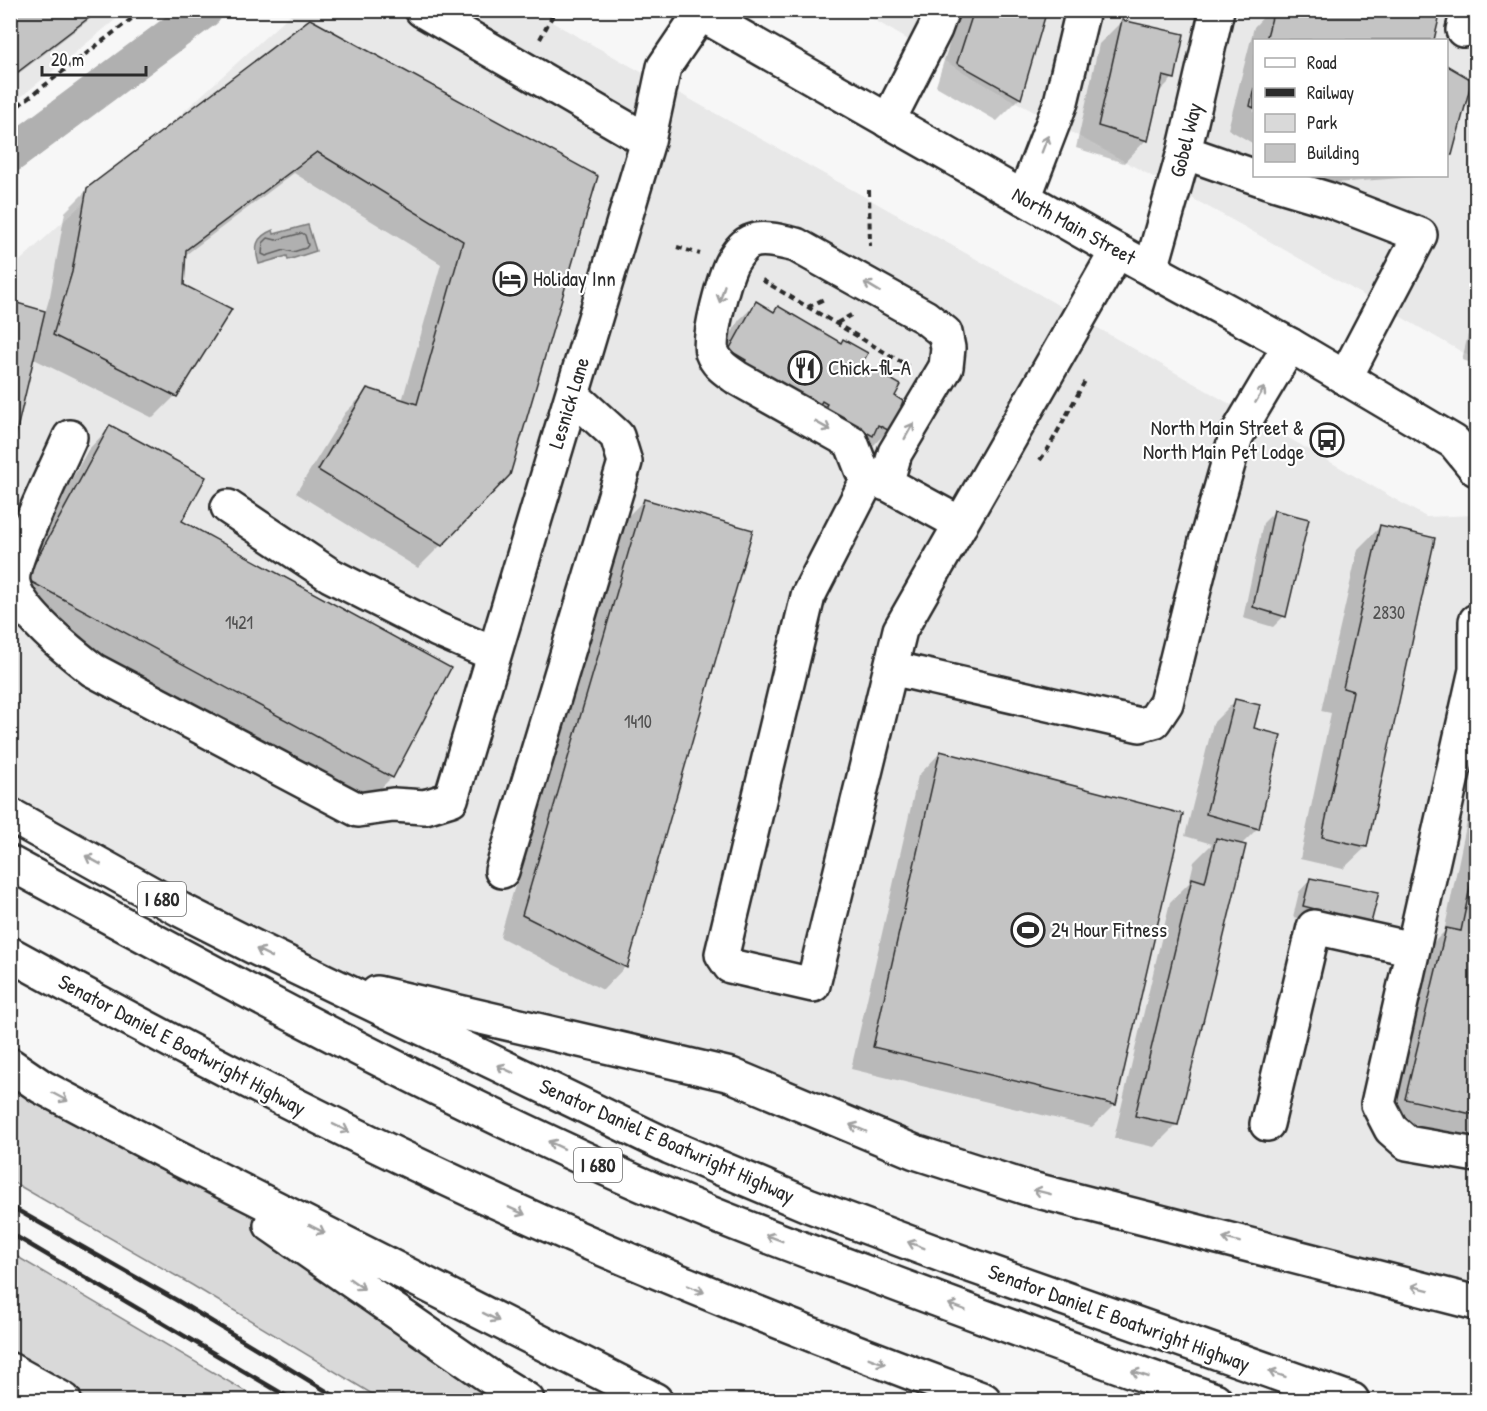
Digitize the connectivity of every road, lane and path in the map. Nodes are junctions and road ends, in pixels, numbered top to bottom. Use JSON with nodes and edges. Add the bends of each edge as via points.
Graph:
{"nodes":[{"id":1,"x":143,"y":10,"type":"edge"},
{"id":2,"x":422,"y":10,"type":"edge"},
{"id":3,"x":942,"y":10,"type":"edge"},
{"id":4,"x":1083,"y":10,"type":"edge"},
{"id":5,"x":1217,"y":10,"type":"edge"},
{"id":6,"x":697,"y":12,"type":"edge"},
{"id":7,"x":10,"y":112,"type":"edge"},
{"id":8,"x":888,"y":121,"type":"junction"},
{"id":9,"x":648,"y":141,"type":"junction"},
{"id":10,"x":1184,"y":152,"type":"junction"},
{"id":11,"x":1253,"y":176,"type":"edge"},
{"id":12,"x":1256,"y":177,"type":"edge"},
{"id":13,"x":1024,"y":198,"type":"junction"},
{"id":14,"x":677,"y":247,"type":"dead end"},
{"id":15,"x":1117,"y":251,"type":"junction"},
{"id":16,"x":731,"y":264,"type":"junction"},
{"id":17,"x":1151,"y":269,"type":"junction"},
{"id":18,"x":818,"y":302,"type":"dead end"},
{"id":19,"x":808,"y":307,"type":"junction"},
{"id":20,"x":845,"y":318,"type":"dead end"},
{"id":21,"x":836,"y":324,"type":"junction"},
{"id":22,"x":1290,"y":345,"type":"junction"},
{"id":23,"x":914,"y":370,"type":"dead end"},
{"id":24,"x":1087,"y":377,"type":"dead end"},
{"id":25,"x":1345,"y":378,"type":"junction"},
{"id":26,"x":572,"y":395,"type":"junction"},
{"id":27,"x":70,"y":438,"type":"dead end"},
{"id":28,"x":1465,"y":444,"type":"edge"},
{"id":29,"x":1035,"y":466,"type":"dead end"},
{"id":30,"x":1476,"y":469,"type":"edge"},
{"id":31,"x":878,"y":480,"type":"junction"},
{"id":32,"x":228,"y":507,"type":"dead end"},
{"id":33,"x":961,"y":524,"type":"junction"},
{"id":34,"x":1476,"y":621,"type":"edge"},
{"id":35,"x":494,"y":654,"type":"junction"},
{"id":36,"x":891,"y":668,"type":"junction"},
{"id":37,"x":10,"y":815,"type":"edge"},
{"id":38,"x":10,"y":864,"type":"edge"},
{"id":39,"x":502,"y":871,"type":"dead end"},
{"id":40,"x":1413,"y":949,"type":"junction"},
{"id":41,"x":10,"y":954,"type":"edge"},
{"id":42,"x":316,"y":979,"type":"junction"},
{"id":43,"x":10,"y":1065,"type":"edge"},
{"id":44,"x":1267,"y":1124,"type":"dead end"},
{"id":45,"x":171,"y":1155,"type":"junction"},
{"id":46,"x":1476,"y":1155,"type":"edge"},
{"id":47,"x":1476,"y":1303,"type":"edge"},
{"id":48,"x":10,"y":1370,"type":"edge"},
{"id":49,"x":64,"y":1401,"type":"edge"},
{"id":50,"x":527,"y":1401,"type":"edge"},
{"id":51,"x":655,"y":1401,"type":"edge"},
{"id":52,"x":984,"y":1401,"type":"edge"},
{"id":53,"x":1215,"y":1401,"type":"edge"},
{"id":54,"x":1352,"y":1401,"type":"edge"}],
"edges":[{"from":1,"to":7,"type":"path"},
{"from":2,"to":9,"type":"main road"},
{"from":3,"to":8,"type":"main road"},
{"from":13,"to":4,"type":"main road","one_way":true,"via":[[1061,102]]},
{"from":5,"to":10,"type":"main road","name":"Gobel Way"},
{"from":6,"to":8,"type":"main road","name":"North Main Street"},
{"from":6,"to":9,"type":"main road","name":"Lesnick Lane","via":[[664,67]]},
{"from":8,"to":13,"type":"main road","name":"North Main Street"},
{"from":9,"to":26,"type":"main road","name":"Lesnick Lane"},
{"from":10,"to":11,"type":"main road"},
{"from":10,"to":17,"type":"main road","name":"Gobel Way"},
{"from":12,"to":25,"type":"main road","via":[[1420,235]]},
{"from":13,"to":15,"type":"main road","name":"North Main Street"},
{"from":14,"to":16,"type":"path"},
{"from":15,"to":17,"type":"main road","name":"North Main Street"},
{"from":15,"to":33,"type":"main road"},
{"from":16,"to":19,"type":"path"},
{"from":16,"to":31,"type":"main road","one_way":true,"via":[[711,331],[711,349],[719,365],[851,442],[862,470]]},
{"from":31,"to":16,"type":"main road","one_way":true,"via":[[946,367],[945,333],[925,317],[796,245],[753,240],[742,247]]},
{"from":17,"to":22,"type":"main road","name":"North Main Street"},
{"from":18,"to":19,"type":"path"},
{"from":19,"to":21,"type":"path"},
{"from":20,"to":21,"type":"path"},
{"from":21,"to":23,"type":"path"},
{"from":22,"to":25,"type":"main road","name":"North Main Street"},
{"from":36,"to":22,"type":"main road","one_way":true,"via":[[1140,725],[1154,721],[1166,703],[1236,436]]},
{"from":24,"to":29,"type":"path"},
{"from":25,"to":28,"type":"main road","name":"North Main Street"},
{"from":26,"to":35,"type":"main road","name":"Lesnick Lane"},
{"from":26,"to":39,"type":"main road","via":[[617,436],[626,462]]},
{"from":27,"to":35,"type":"main road","name":"Lesnick Lane","via":[[16,560],[13,582],[22,604],[63,647],[93,670],[358,810],[393,805],[425,807],[451,800]]},
{"from":28,"to":30,"type":"main road","name":"North Main Street"},
{"from":31,"to":33,"type":"main road"},
{"from":31,"to":36,"type":"main road","via":[[808,596],[722,954],[730,966],[813,986]]},
{"from":32,"to":35,"type":"main road","via":[[330,575]]},
{"from":33,"to":36,"type":"main road","via":[[900,630]]},
{"from":34,"to":40,"type":"main road","via":[[1476,670]]},
{"from":42,"to":37,"type":"main road","name":"Senator Daniel E Boatwright Highway","number":"I 680","one_way":true},
{"from":53,"to":38,"type":"main road","number":"I 680","one_way":true,"via":[[745,1227],[608,1170],[240,987]]},
{"from":40,"to":44,"type":"main road","via":[[1314,927]]},
{"from":40,"to":46,"type":"main road","via":[[1378,1104],[1391,1129],[1407,1143]]},
{"from":41,"to":52,"type":"main road","name":"Senator Daniel E Boatwright Highway","one_way":true,"via":[[305,1110],[441,1176],[719,1299]]},
{"from":47,"to":42,"type":"main road","one_way":true,"via":[[1027,1188],[915,1152],[730,1075]]},
{"from":54,"to":42,"type":"main road","name":"Senator Daniel E Boatwright Highway","number":"I 680","one_way":true,"via":[[808,1204],[670,1147]]},
{"from":43,"to":45,"type":"main road","one_way":true,"via":[[42,1087]]},
{"from":45,"to":50,"type":"main road","one_way":true},
{"from":45,"to":51,"type":"main road","one_way":true},
{"from":48,"to":49,"type":"main road"}]}
